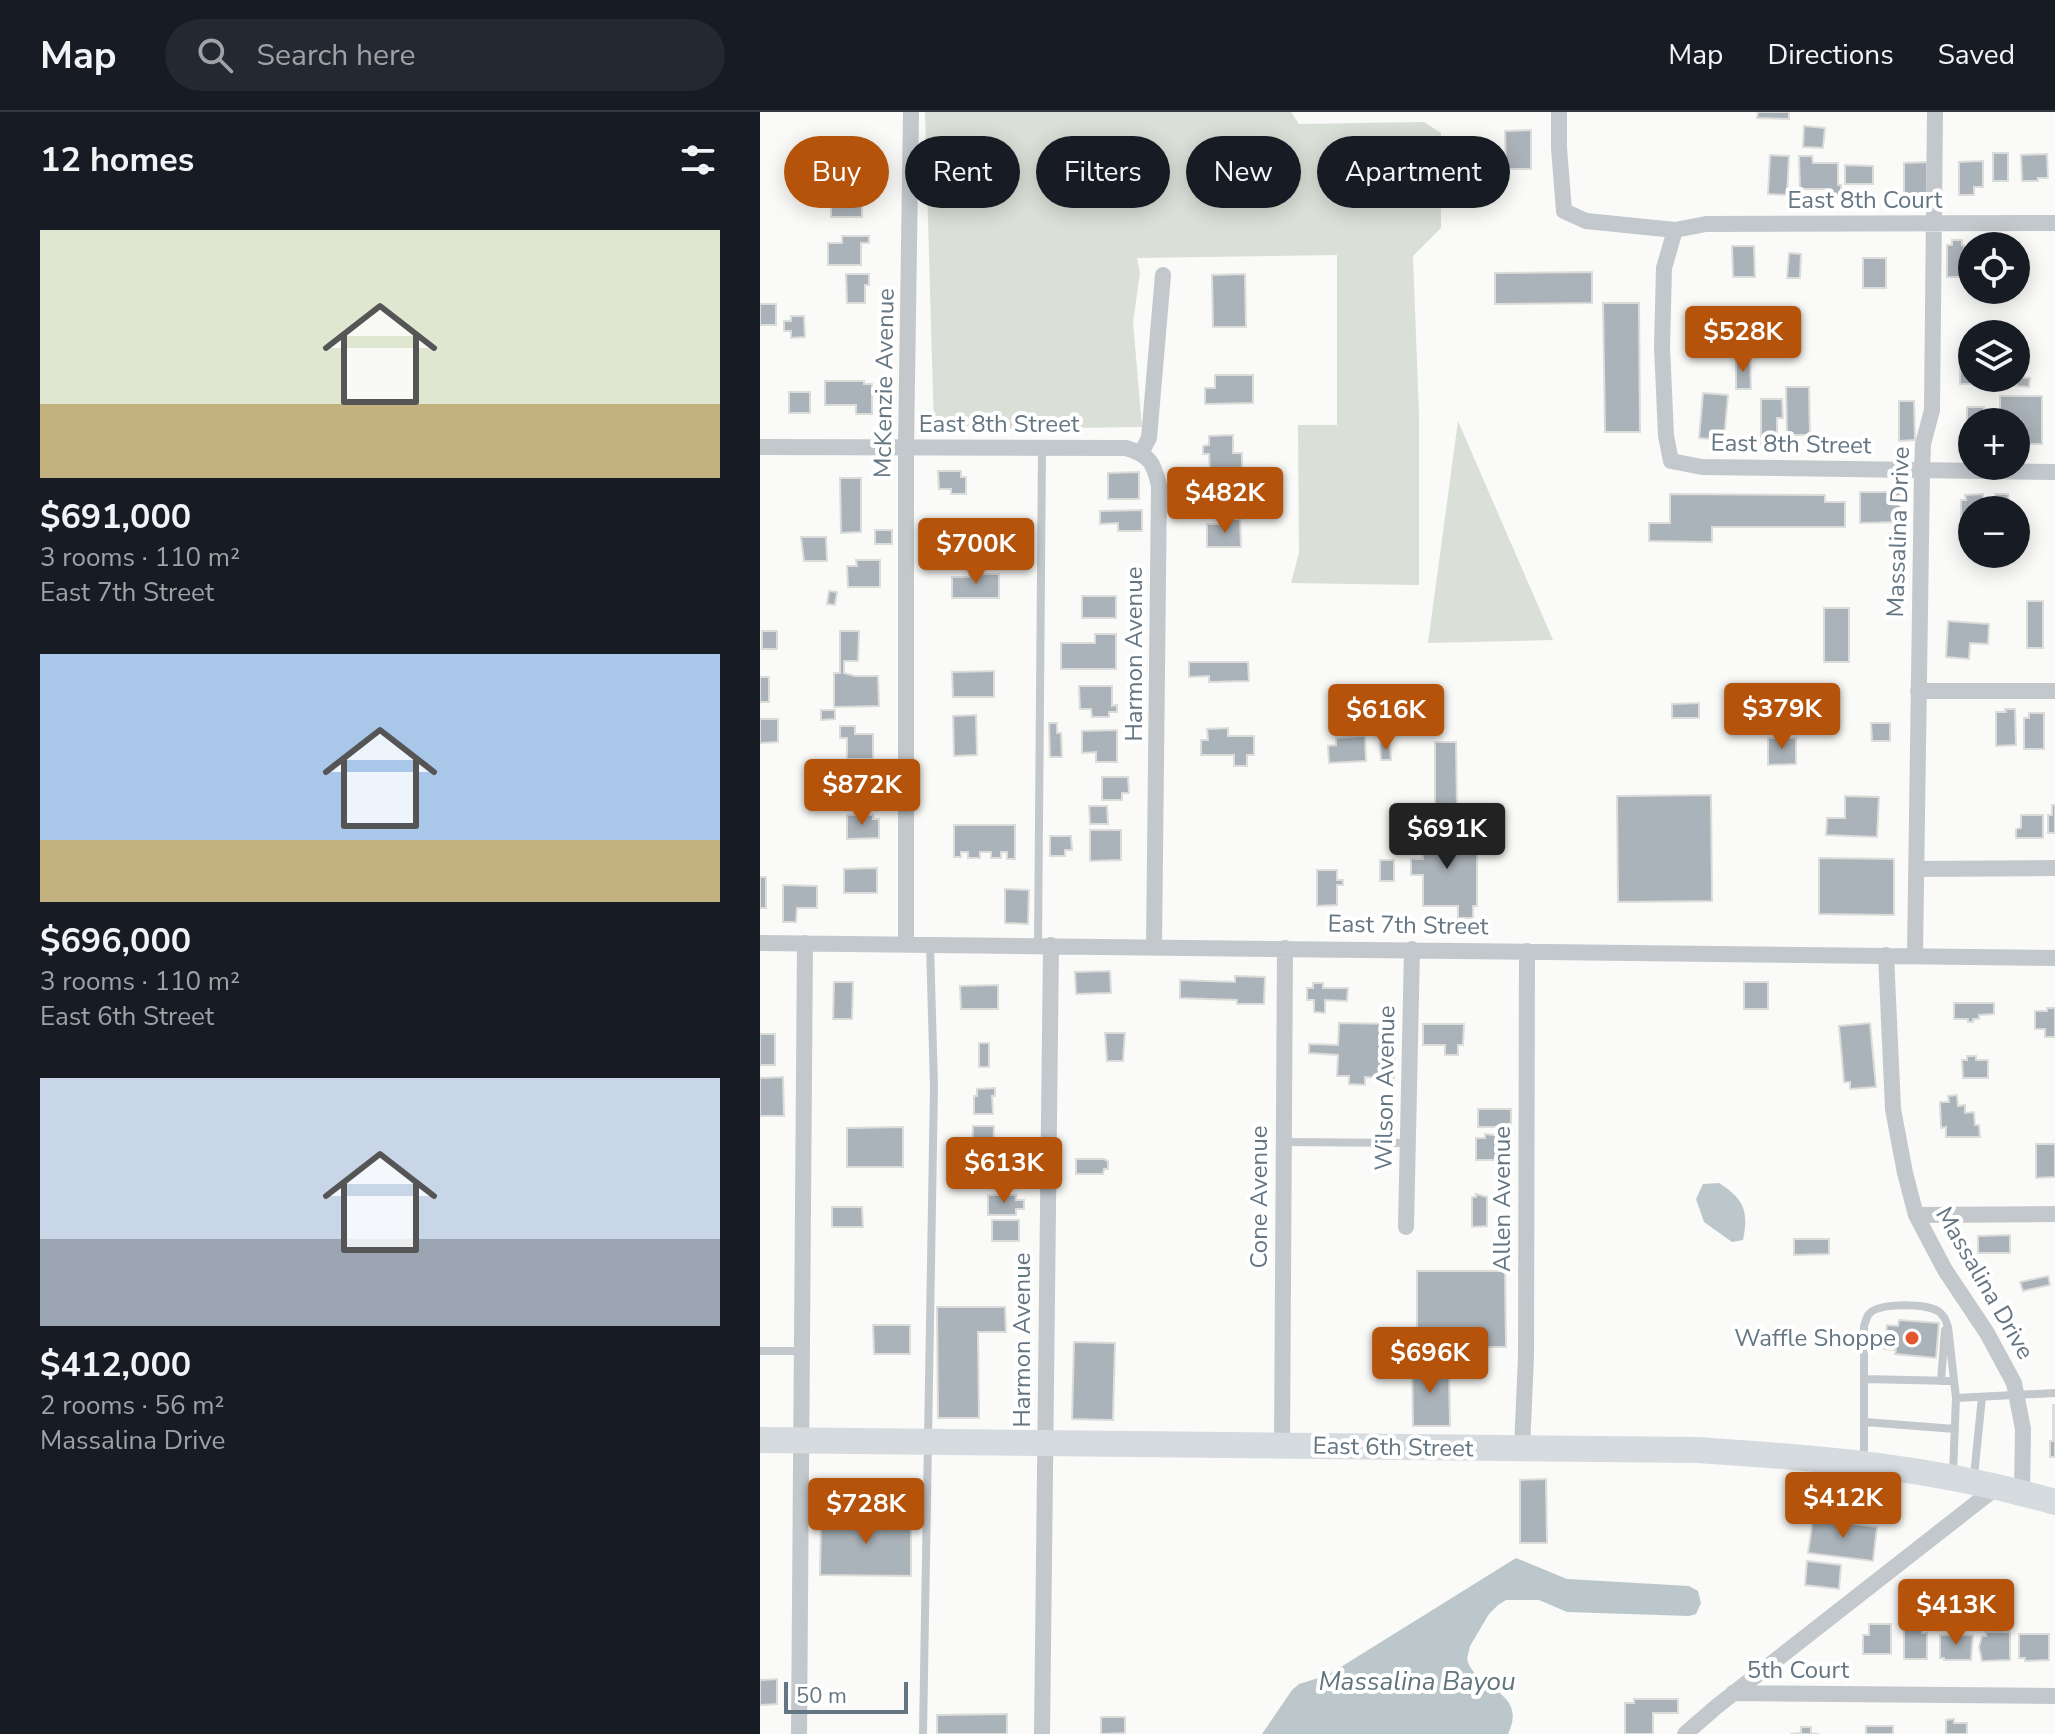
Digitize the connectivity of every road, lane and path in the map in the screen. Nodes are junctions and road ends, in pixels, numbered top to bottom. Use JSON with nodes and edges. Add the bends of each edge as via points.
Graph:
{"nodes":[{"id":1,"x":911,"y":112,"type":"edge"},
{"id":2,"x":1559,"y":112,"type":"edge"},
{"id":3,"x":1935,"y":112,"type":"edge"},
{"id":4,"x":1932,"y":223,"type":"junction"},
{"id":5,"x":2055,"y":223,"type":"edge"},
{"id":6,"x":1675,"y":230,"type":"junction"},
{"id":7,"x":1163,"y":275,"type":"dead end"},
{"id":8,"x":760,"y":447,"type":"edge"},
{"id":9,"x":906,"y":447,"type":"junction"},
{"id":10,"x":1042,"y":448,"type":"junction"},
{"id":11,"x":1141,"y":453,"type":"junction"},
{"id":12,"x":1922,"y":471,"type":"junction"},
{"id":13,"x":2055,"y":472,"type":"edge"},
{"id":14,"x":1918,"y":691,"type":"junction"},
{"id":15,"x":2055,"y":691,"type":"edge"},
{"id":16,"x":2055,"y":868,"type":"edge"},
{"id":17,"x":1916,"y":869,"type":"junction"},
{"id":18,"x":760,"y":943,"type":"edge"},
{"id":19,"x":805,"y":943,"type":"junction"},
{"id":20,"x":906,"y":943,"type":"junction"},
{"id":21,"x":930,"y":943,"type":"junction"},
{"id":22,"x":1044,"y":945,"type":"junction"},
{"id":23,"x":1154,"y":946,"type":"junction"},
{"id":24,"x":1285,"y":948,"type":"junction"},
{"id":25,"x":1412,"y":949,"type":"junction"},
{"id":26,"x":1527,"y":951,"type":"junction"},
{"id":27,"x":1886,"y":955,"type":"junction"},
{"id":28,"x":1915,"y":955,"type":"junction"},
{"id":29,"x":2055,"y":958,"type":"edge"},
{"id":30,"x":1283,"y":1142,"type":"junction"},
{"id":31,"x":1408,"y":1143,"type":"junction"},
{"id":32,"x":2055,"y":1214,"type":"edge"},
{"id":33,"x":1916,"y":1215,"type":"junction"},
{"id":34,"x":1406,"y":1227,"type":"dead end"},
{"id":35,"x":1946,"y":1319,"type":"junction"},
{"id":36,"x":760,"y":1351,"type":"edge"},
{"id":37,"x":800,"y":1351,"type":"junction"},
{"id":38,"x":1864,"y":1379,"type":"junction"},
{"id":39,"x":1941,"y":1381,"type":"junction"},
{"id":40,"x":1954,"y":1381,"type":"junction"},
{"id":41,"x":2055,"y":1393,"type":"edge"},
{"id":42,"x":2018,"y":1396,"type":"junction"},
{"id":43,"x":1982,"y":1397,"type":"junction"},
{"id":44,"x":1956,"y":1398,"type":"junction"},
{"id":45,"x":1865,"y":1422,"type":"junction"},
{"id":46,"x":1955,"y":1429,"type":"junction"},
{"id":47,"x":760,"y":1440,"type":"edge"},
{"id":48,"x":800,"y":1440,"type":"junction"},
{"id":49,"x":927,"y":1441,"type":"junction"},
{"id":50,"x":1046,"y":1443,"type":"junction"},
{"id":51,"x":1282,"y":1446,"type":"junction"},
{"id":52,"x":1522,"y":1448,"type":"junction"},
{"id":53,"x":1864,"y":1463,"type":"junction"},
{"id":54,"x":1986,"y":1485,"type":"junction"},
{"id":55,"x":2055,"y":1502,"type":"edge"},
{"id":56,"x":1733,"y":1693,"type":"junction"},
{"id":57,"x":2055,"y":1696,"type":"edge"},
{"id":58,"x":799,"y":1734,"type":"edge"},
{"id":59,"x":923,"y":1734,"type":"edge"},
{"id":60,"x":1042,"y":1734,"type":"edge"},
{"id":61,"x":1685,"y":1734,"type":"edge"}],
"edges":[{"from":1,"to":9,"type":"street","name":"McKenzie Avenue"},
{"from":2,"to":6,"type":"street","via":[[1564,211],[1586,221]]},
{"from":3,"to":4,"type":"street","name":"Massalina Drive"},
{"from":4,"to":5,"type":"street","name":"East 8th Court"},
{"from":4,"to":6,"type":"street","name":"East 8th Court","via":[[1706,224]]},
{"from":4,"to":12,"type":"street","name":"Massalina Drive","via":[[1932,410]]},
{"from":6,"to":12,"type":"street","name":"East 8th Street","via":[[1664,268],[1666,436],[1671,461],[1702,467]]},
{"from":7,"to":11,"type":"street","via":[[1149,438]]},
{"from":8,"to":9,"type":"street","name":"East 8th Street"},
{"from":9,"to":10,"type":"street","name":"East 8th Street"},
{"from":9,"to":20,"type":"street","name":"McKenzie Avenue"},
{"from":10,"to":11,"type":"street","name":"East 8th Street","via":[[1126,448]]},
{"from":10,"to":22,"type":"lane"},
{"from":11,"to":23,"type":"street","name":"Harmon Avenue","via":[[1155,467],[1159,486]]},
{"from":12,"to":13,"type":"street","name":"East 8th Street"},
{"from":12,"to":14,"type":"street","name":"Massalina Drive"},
{"from":14,"to":15,"type":"street"},
{"from":14,"to":17,"type":"street","name":"Massalina Drive"},
{"from":16,"to":17,"type":"street"},
{"from":17,"to":28,"type":"street","name":"Massalina Drive"},
{"from":18,"to":19,"type":"street","name":"East 7th Street"},
{"from":19,"to":20,"type":"street","name":"East 7th Street"},
{"from":19,"to":37,"type":"street"},
{"from":20,"to":21,"type":"street","name":"East 7th Street"},
{"from":21,"to":22,"type":"street","name":"East 7th Street"},
{"from":21,"to":49,"type":"lane","via":[[934,1087]]},
{"from":22,"to":23,"type":"street","name":"East 7th Street"},
{"from":22,"to":50,"type":"street","name":"Harmon Avenue"},
{"from":23,"to":24,"type":"street","name":"East 7th Street"},
{"from":24,"to":25,"type":"street","name":"East 7th Street"},
{"from":24,"to":30,"type":"street","name":"Cone Avenue"},
{"from":25,"to":26,"type":"street","name":"East 7th Street"},
{"from":25,"to":31,"type":"street","name":"Wilson Avenue"},
{"from":26,"to":27,"type":"street","name":"East 7th Street"},
{"from":26,"to":52,"type":"street","name":"Allen Avenue"},
{"from":27,"to":28,"type":"street","name":"East 7th Street"},
{"from":27,"to":33,"type":"street","name":"Massalina Drive","via":[[1893,1109]]},
{"from":28,"to":29,"type":"street","name":"East 7th Street"},
{"from":30,"to":31,"type":"lane"},
{"from":30,"to":51,"type":"street","name":"Cone Avenue"},
{"from":31,"to":34,"type":"street","name":"Wilson Avenue"},
{"from":32,"to":33,"type":"street"},
{"from":33,"to":42,"type":"street","name":"Massalina Drive","via":[[1999,1352]]},
{"from":35,"to":38,"type":"lane","via":[[1921,1306],[1881,1306],[1869,1314],[1864,1326]]},
{"from":35,"to":39,"type":"lane"},
{"from":35,"to":40,"type":"lane"},
{"from":36,"to":37,"type":"lane"},
{"from":37,"to":48,"type":"street"},
{"from":38,"to":39,"type":"lane"},
{"from":38,"to":45,"type":"lane"},
{"from":39,"to":40,"type":"lane"},
{"from":40,"to":44,"type":"lane"},
{"from":41,"to":42,"type":"lane"},
{"from":42,"to":43,"type":"lane"},
{"from":42,"to":54,"type":"street","name":"Massalina Drive","via":[[2023,1438]]},
{"from":43,"to":44,"type":"lane"},
{"from":43,"to":54,"type":"lane"},
{"from":44,"to":46,"type":"lane"},
{"from":45,"to":46,"type":"lane"},
{"from":45,"to":53,"type":"lane"},
{"from":46,"to":54,"type":"lane"},
{"from":47,"to":48,"type":"main road","name":"East 6th Street"},
{"from":48,"to":49,"type":"main road","name":"East 6th Street"},
{"from":48,"to":58,"type":"street"},
{"from":49,"to":50,"type":"main road","name":"East 6th Street"},
{"from":49,"to":59,"type":"lane"},
{"from":50,"to":51,"type":"main road","name":"East 6th Street"},
{"from":50,"to":60,"type":"street","name":"Harmon Avenue"},
{"from":51,"to":52,"type":"main road","name":"East 6th Street"},
{"from":52,"to":53,"type":"main road","name":"East 6th Street","via":[[1697,1450]]},
{"from":53,"to":54,"type":"main road","name":"East 6th Street"},
{"from":54,"to":55,"type":"main road","name":"East 6th Street"},
{"from":54,"to":56,"type":"street"},
{"from":56,"to":57,"type":"street","name":"5th Court"},
{"from":56,"to":61,"type":"street"}]}
